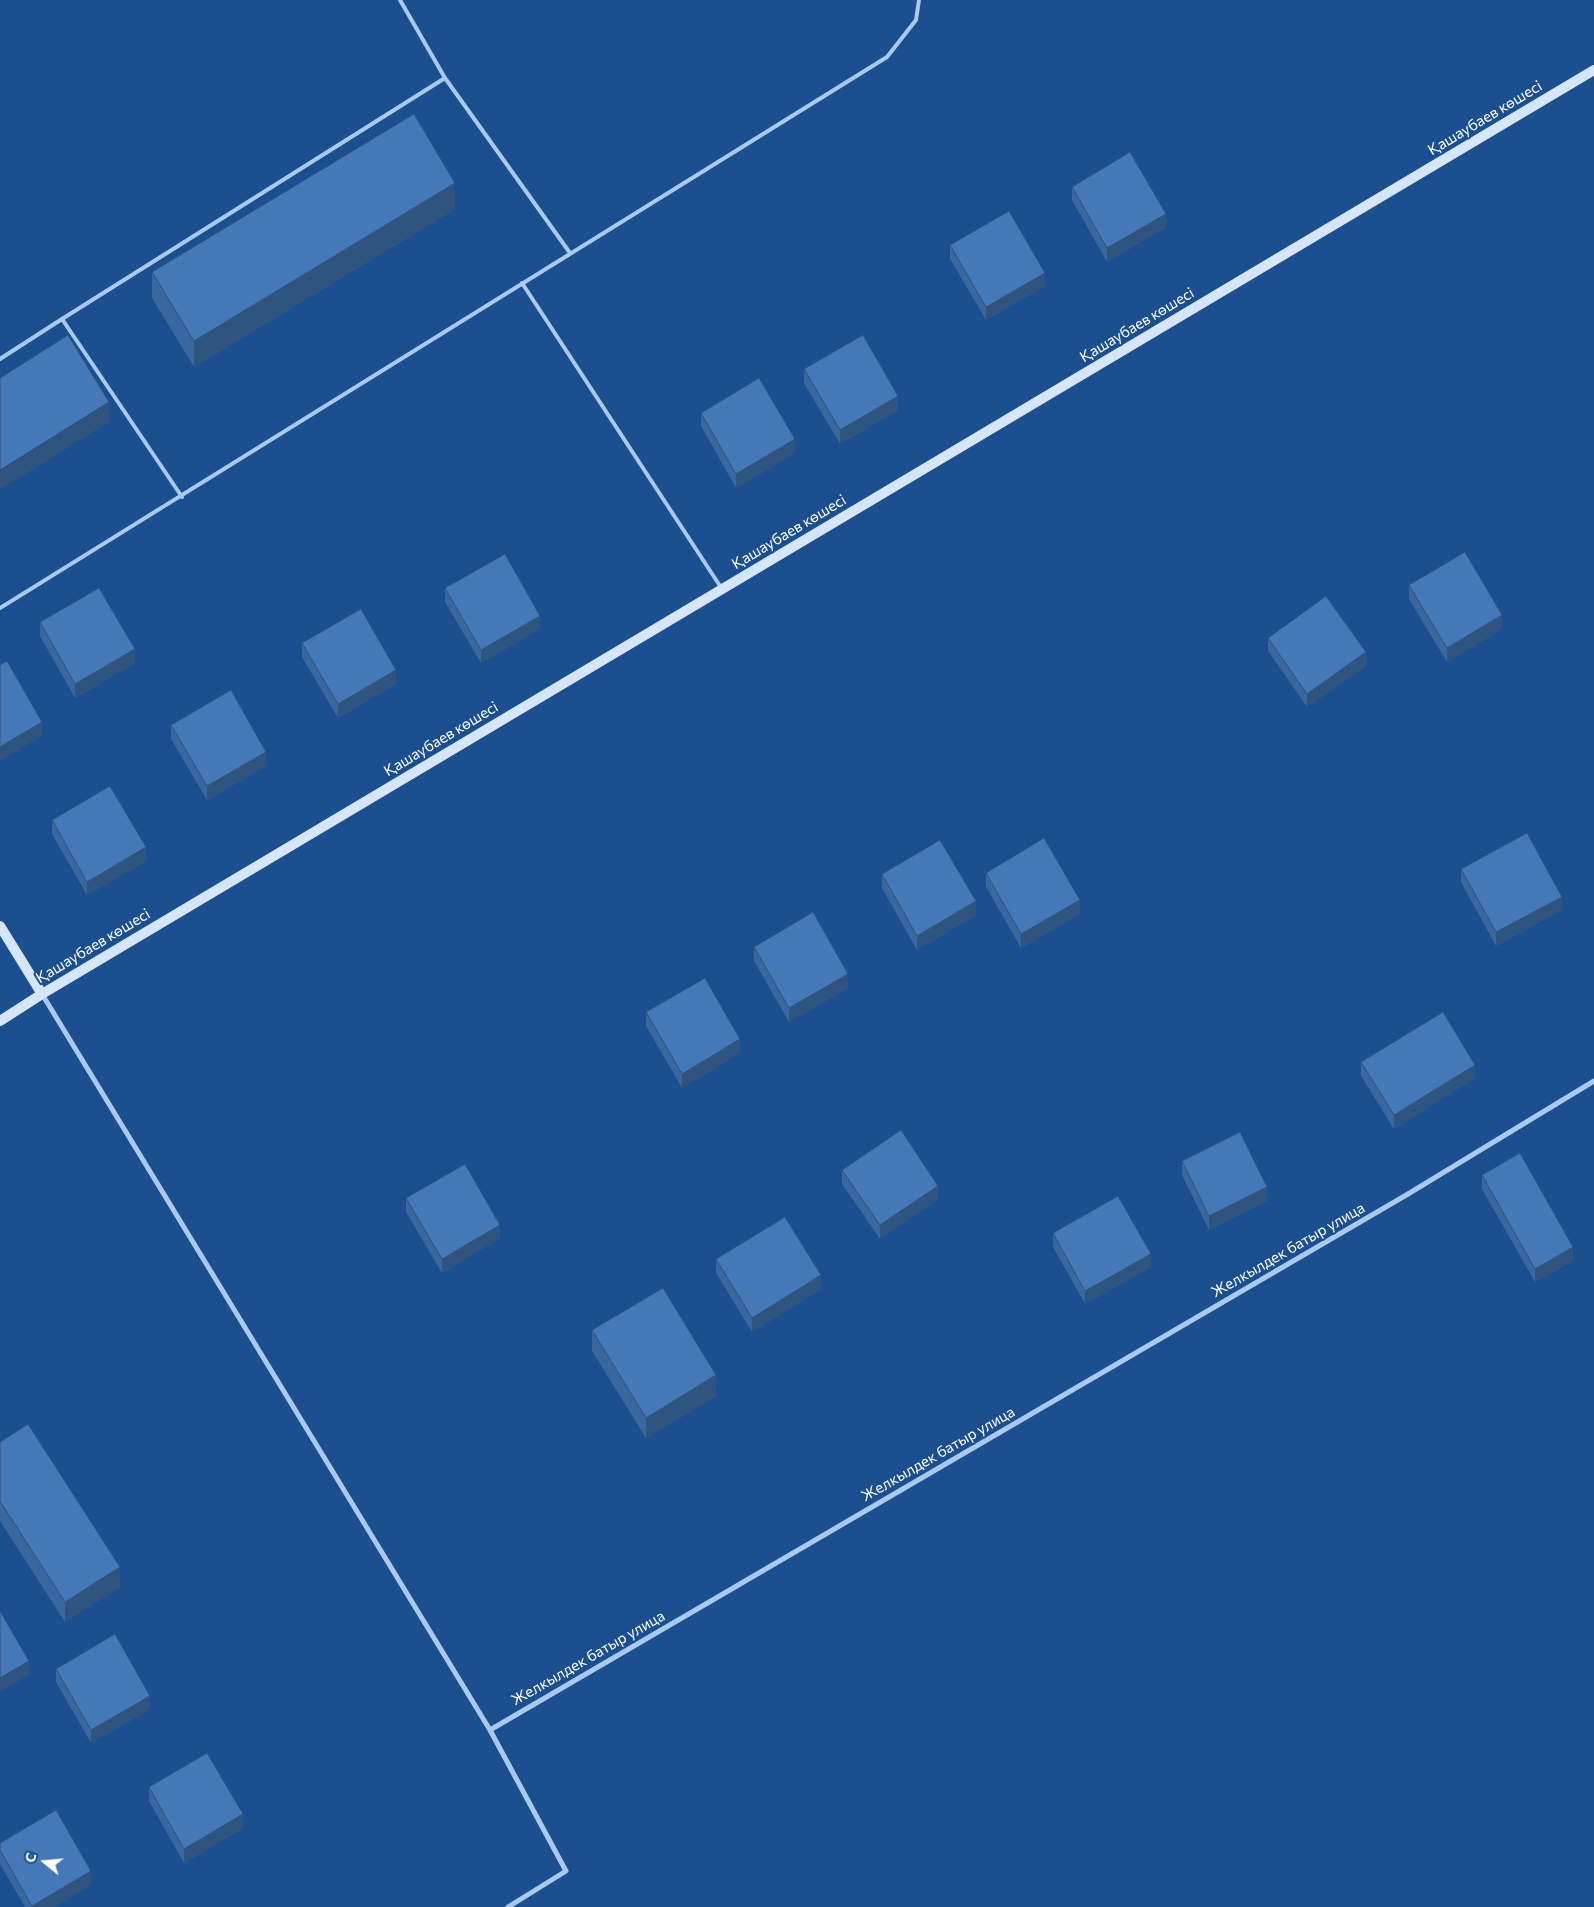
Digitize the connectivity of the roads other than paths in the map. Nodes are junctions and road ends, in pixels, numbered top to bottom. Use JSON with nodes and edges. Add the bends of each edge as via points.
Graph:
{"nodes":[{"id":1,"x":400,"y":0,"type":"edge"},
{"id":2,"x":919,"y":0,"type":"edge"},
{"id":3,"x":1594,"y":70,"type":"edge"},
{"id":4,"x":445,"y":78,"type":"junction"},
{"id":5,"x":570,"y":253,"type":"junction"},
{"id":6,"x":522,"y":283,"type":"junction"},
{"id":7,"x":62,"y":318,"type":"junction"},
{"id":8,"x":0,"y":359,"type":"edge"},
{"id":9,"x":182,"y":497,"type":"junction"},
{"id":10,"x":722,"y":589,"type":"junction"},
{"id":11,"x":0,"y":608,"type":"edge"},
{"id":12,"x":0,"y":926,"type":"edge"},
{"id":13,"x":42,"y":994,"type":"junction"},
{"id":14,"x":0,"y":1021,"type":"edge"},
{"id":15,"x":1594,"y":1081,"type":"edge"},
{"id":16,"x":490,"y":1730,"type":"junction"},
{"id":17,"x":508,"y":1907,"type":"edge"}],
"edges":[{"from":1,"to":4,"type":"lane"},
{"from":2,"to":5,"type":"lane","via":[[916,20],[887,57]]},
{"from":3,"to":10,"type":"street","name":"Қашаубаев көшесі"},
{"from":4,"to":5,"type":"lane"},
{"from":4,"to":7,"type":"lane"},
{"from":5,"to":6,"type":"lane"},
{"from":6,"to":9,"type":"lane"},
{"from":6,"to":10,"type":"lane"},
{"from":7,"to":8,"type":"lane"},
{"from":7,"to":9,"type":"lane"},
{"from":9,"to":11,"type":"lane"},
{"from":10,"to":13,"type":"street","name":"Қашаубаев көшесі"},
{"from":12,"to":13,"type":"street"},
{"from":13,"to":14,"type":"street","name":"Қашаубаев көшесі"},
{"from":13,"to":16,"type":"street"},
{"from":15,"to":16,"type":"street","name":"Желкылдек батыр улица","via":[[1400,1200]]},
{"from":16,"to":17,"type":"street","via":[[566,1871]]}]}
